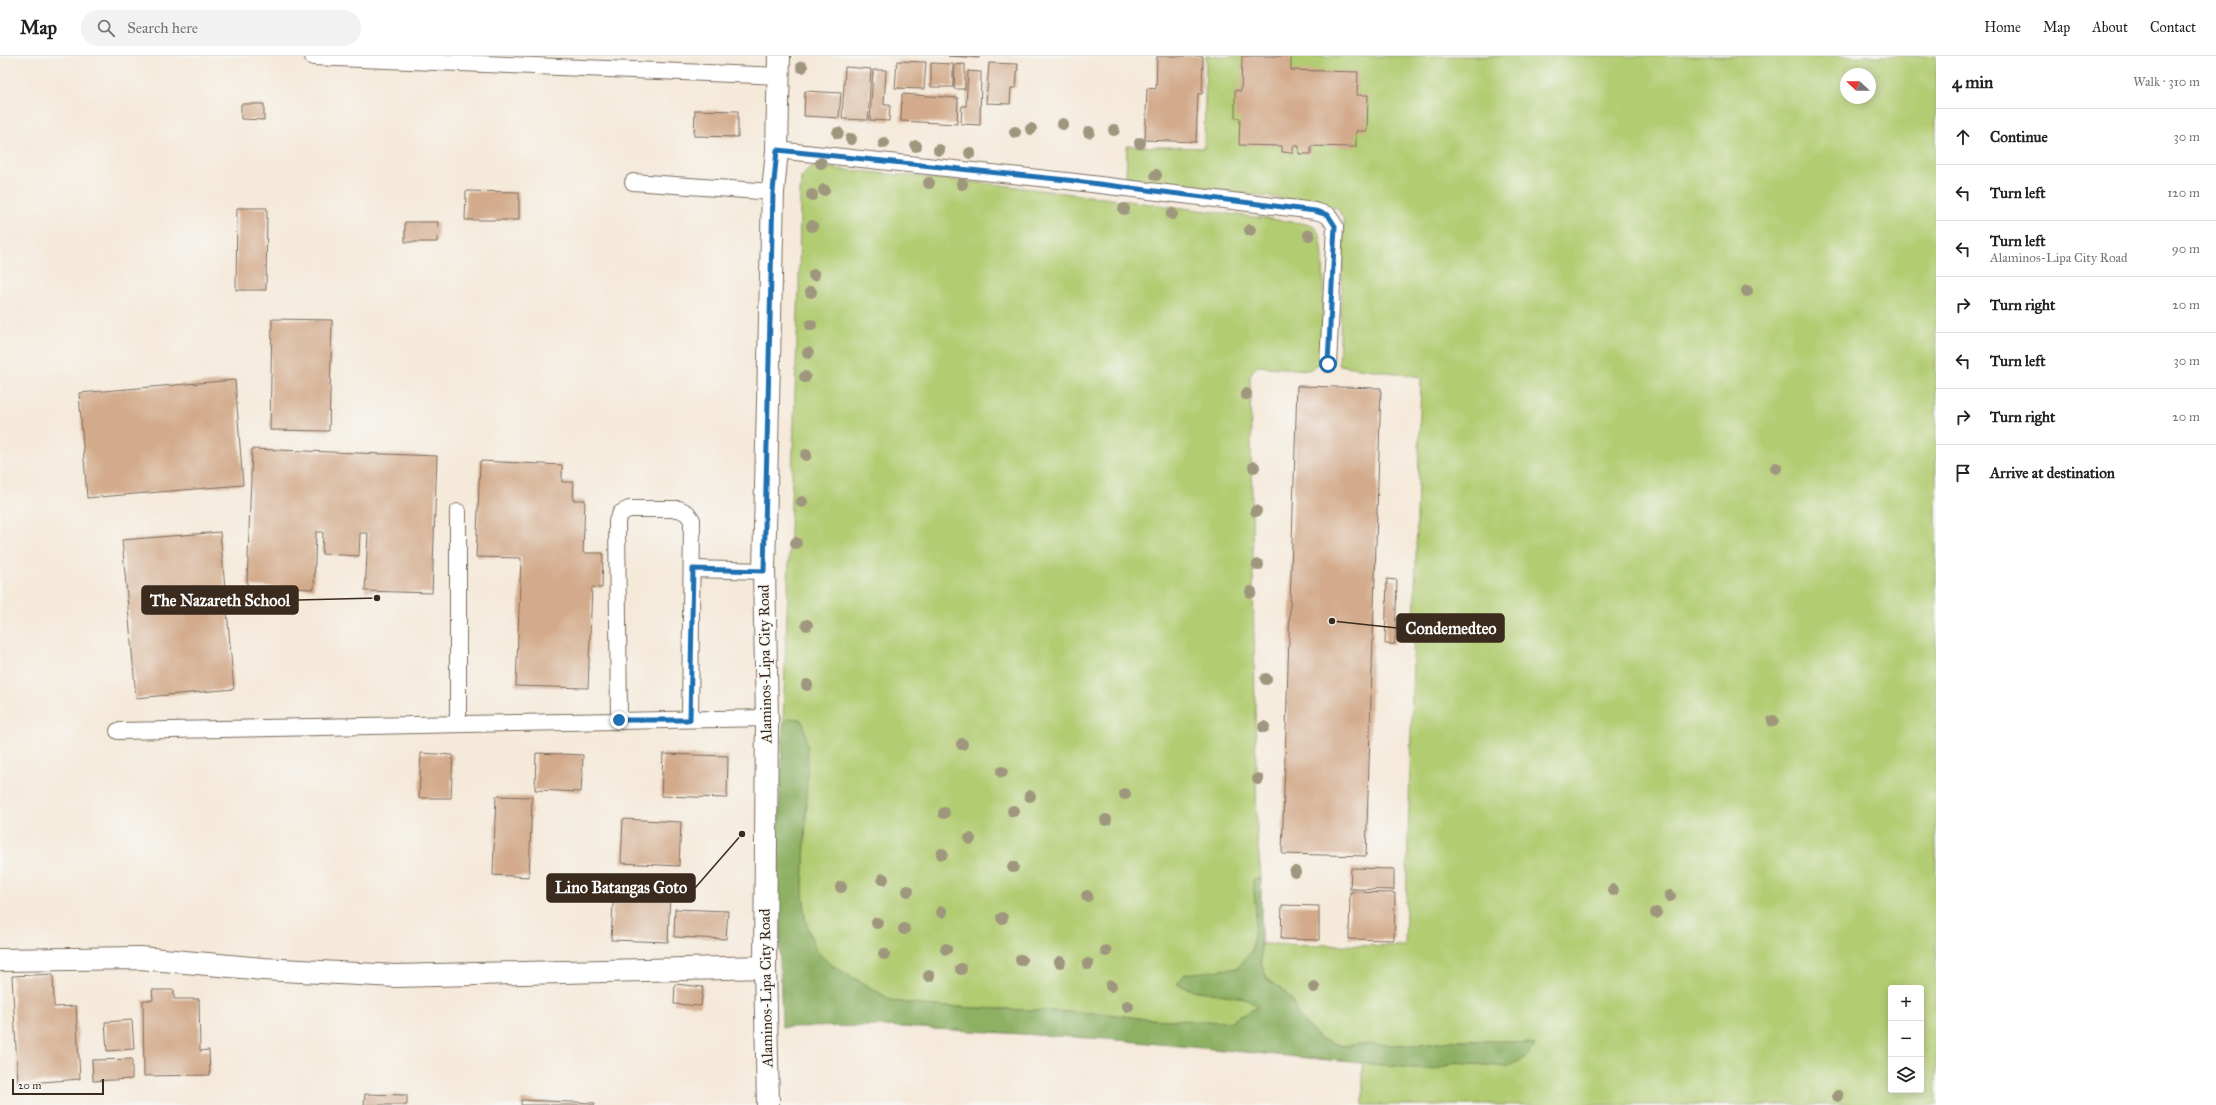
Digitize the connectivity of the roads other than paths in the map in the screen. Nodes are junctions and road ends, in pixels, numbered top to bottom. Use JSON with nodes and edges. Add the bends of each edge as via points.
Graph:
{"nodes":[{"id":1,"x":313,"y":57,"type":"dead end"},
{"id":2,"x":779,"y":66,"type":"edge"},
{"id":3,"x":777,"y":150,"type":"junction"},
{"id":4,"x":633,"y":182,"type":"dead end"},
{"id":5,"x":773,"y":192,"type":"junction"},
{"id":6,"x":1328,"y":364,"type":"dead end"},
{"id":7,"x":458,"y":512,"type":"dead end"},
{"id":8,"x":693,"y":569,"type":"junction"},
{"id":9,"x":764,"y":571,"type":"junction"},
{"id":10,"x":767,"y":718,"type":"junction"},
{"id":11,"x":619,"y":720,"type":"junction"},
{"id":12,"x":690,"y":720,"type":"junction"},
{"id":13,"x":458,"y":723,"type":"junction"},
{"id":14,"x":118,"y":730,"type":"dead end"},
{"id":15,"x":0,"y":960,"type":"edge"},
{"id":16,"x":765,"y":967,"type":"junction"},
{"id":17,"x":768,"y":1105,"type":"edge"}],
"edges":[{"from":1,"to":2,"type":"lane"},
{"from":2,"to":3,"type":"main road","name":"Alaminos-Lipa City Road"},
{"from":3,"to":5,"type":"main road","name":"Alaminos-Lipa City Road"},
{"from":3,"to":6,"type":"lane","via":[[1067,180],[1315,211],[1328,215],[1335,226]]},
{"from":4,"to":5,"type":"lane"},
{"from":5,"to":9,"type":"main road","name":"Alaminos-Lipa City Road"},
{"from":7,"to":13,"type":"lane"},
{"from":8,"to":9,"type":"lane"},
{"from":8,"to":11,"type":"lane","via":[[692,520],[687,513],[679,509],[629,509],[621,513],[617,521]]},
{"from":8,"to":12,"type":"lane"},
{"from":9,"to":10,"type":"main road","name":"Alaminos-Lipa City Road"},
{"from":10,"to":12,"type":"lane"},
{"from":10,"to":16,"type":"main road","name":"Alaminos-Lipa City Road"},
{"from":11,"to":12,"type":"lane"},
{"from":11,"to":13,"type":"lane"},
{"from":13,"to":14,"type":"lane"},
{"from":15,"to":16,"type":"main road","via":[[140,958],[263,969],[396,976]]},
{"from":16,"to":17,"type":"main road","name":"Alaminos-Lipa City Road"}]}
